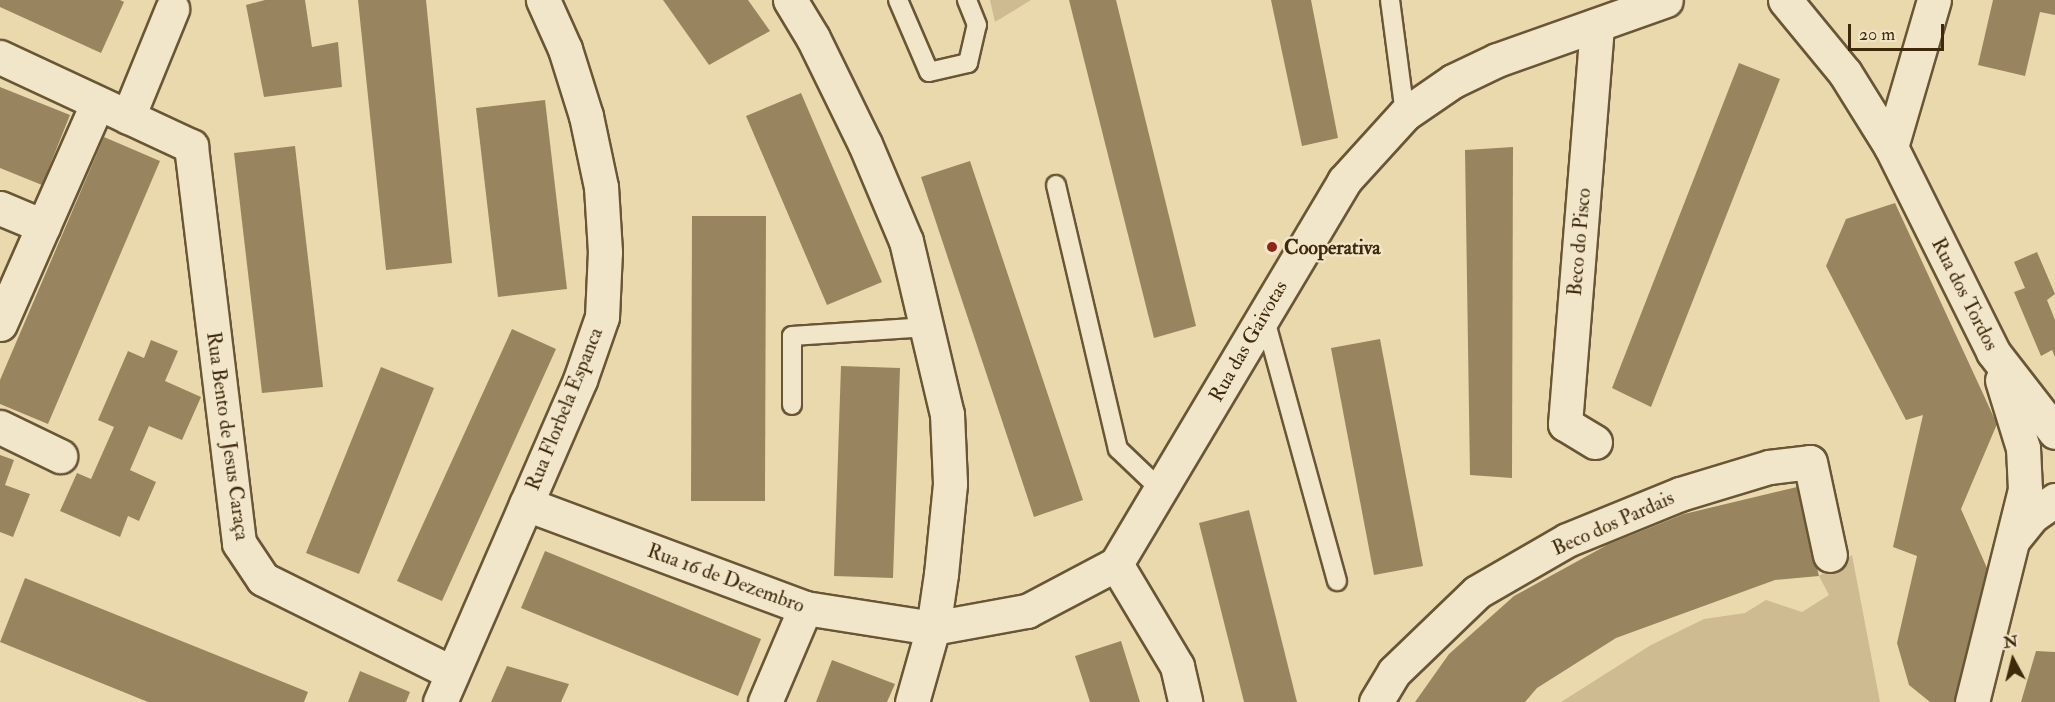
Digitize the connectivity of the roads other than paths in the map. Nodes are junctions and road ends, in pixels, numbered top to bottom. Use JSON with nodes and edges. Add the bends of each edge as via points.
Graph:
{"nodes":[{"id":1,"x":543,"y":0,"type":"edge"},
{"id":2,"x":790,"y":0,"type":"edge"},
{"id":3,"x":898,"y":0,"type":"edge"},
{"id":4,"x":967,"y":0,"type":"edge"},
{"id":5,"x":1390,"y":0,"type":"edge"},
{"id":6,"x":1666,"y":0,"type":"edge"},
{"id":7,"x":1785,"y":0,"type":"edge"},
{"id":8,"x":1934,"y":0,"type":"edge"},
{"id":9,"x":172,"y":9,"type":"dead end"},
{"id":10,"x":1597,"y":25,"type":"junction"},
{"id":11,"x":0,"y":57,"type":"edge"},
{"id":12,"x":98,"y":104,"type":"junction"},
{"id":13,"x":1405,"y":114,"type":"junction"},
{"id":14,"x":128,"y":117,"type":"junction"},
{"id":15,"x":1891,"y":147,"type":"junction"},
{"id":16,"x":1056,"y":185,"type":"dead end"},
{"id":17,"x":0,"y":208,"type":"edge"},
{"id":18,"x":43,"y":226,"type":"junction"},
{"id":19,"x":1264,"y":316,"type":"junction"},
{"id":20,"x":0,"y":324,"type":"edge"},
{"id":21,"x":928,"y":327,"type":"junction"},
{"id":22,"x":1993,"y":352,"type":"junction"},
{"id":23,"x":792,"y":405,"type":"dead end"},
{"id":24,"x":0,"y":427,"type":"edge"},
{"id":25,"x":2055,"y":432,"type":"edge"},
{"id":26,"x":1595,"y":442,"type":"dead end"},
{"id":27,"x":60,"y":456,"type":"dead end"},
{"id":28,"x":1160,"y":489,"type":"junction"},
{"id":29,"x":2055,"y":500,"type":"edge"},
{"id":30,"x":526,"y":504,"type":"junction"},
{"id":31,"x":2015,"y":537,"type":"junction"},
{"id":32,"x":1830,"y":555,"type":"dead end"},
{"id":33,"x":1116,"y":564,"type":"junction"},
{"id":34,"x":1337,"y":581,"type":"dead end"},
{"id":35,"x":805,"y":608,"type":"junction"},
{"id":36,"x":933,"y":627,"type":"junction"},
{"id":37,"x":446,"y":687,"type":"edge"},
{"id":38,"x":765,"y":702,"type":"edge"},
{"id":39,"x":912,"y":702,"type":"edge"},
{"id":40,"x":1185,"y":702,"type":"edge"},
{"id":41,"x":1376,"y":702,"type":"edge"},
{"id":42,"x":1972,"y":702,"type":"edge"}],
"edges":[{"from":1,"to":30,"type":"street","name":"Rua Florbela Espanca","via":[[565,49],[586,116],[600,187],[605,252],[602,317],[580,380]]},
{"from":2,"to":21,"type":"street","via":[[813,38],[870,155],[906,241]]},
{"from":3,"to":4,"type":"lane","via":[[929,72],[969,63],[977,26]]},
{"from":5,"to":13,"type":"lane"},
{"from":6,"to":10,"type":"street","name":"Rua das Gaivotas"},
{"from":7,"to":15,"type":"street","name":"Rua dos Tordos","via":[[1845,73]]},
{"from":8,"to":15,"type":"street"},
{"from":9,"to":14,"type":"street"},
{"from":10,"to":13,"type":"street","name":"Rua das Gaivotas","via":[[1497,60],[1453,81]]},
{"from":10,"to":26,"type":"street","name":"Beco do Pisco","via":[[1565,424]]},
{"from":11,"to":12,"type":"street","name":"Rua Bento de Jesus Caraça"},
{"from":12,"to":14,"type":"street","name":"Rua Bento de Jesus Caraça"},
{"from":12,"to":18,"type":"street"},
{"from":13,"to":19,"type":"street","name":"Rua das Gaivotas","via":[[1344,181]]},
{"from":14,"to":37,"type":"street","name":"Rua Bento de Jesus Caraça","via":[[190,146],[239,543],[263,579]]},
{"from":15,"to":22,"type":"street","name":"Rua dos Tordos"},
{"from":16,"to":28,"type":"lane","via":[[1118,449]]},
{"from":17,"to":18,"type":"street"},
{"from":18,"to":20,"type":"street"},
{"from":19,"to":28,"type":"street","name":"Rua das Gaivotas"},
{"from":19,"to":34,"type":"lane"},
{"from":21,"to":23,"type":"lane","via":[[792,336]]},
{"from":21,"to":36,"type":"street","via":[[947,414],[950,484]]},
{"from":22,"to":25,"type":"street","name":"Rua dos Tordos"},
{"from":22,"to":31,"type":"street","via":[[2023,448],[2025,490]]},
{"from":24,"to":27,"type":"street"},
{"from":28,"to":33,"type":"street","name":"Rua das Gaivotas"},
{"from":29,"to":31,"type":"street","via":[[2032,516]]},
{"from":30,"to":35,"type":"street","name":"Rua 16 de Dezembro"},
{"from":30,"to":37,"type":"street","name":"Rua Florbela Espanca"},
{"from":31,"to":42,"type":"street"},
{"from":32,"to":41,"type":"street","name":"Beco dos Pardais","via":[[1810,462],[1769,467],[1680,494],[1566,540],[1477,592],[1394,672]]},
{"from":33,"to":36,"type":"street","via":[[1027,611]]},
{"from":33,"to":40,"type":"street","via":[[1177,666]]},
{"from":35,"to":36,"type":"street","name":"Rua 16 de Dezembro"},
{"from":35,"to":38,"type":"street"},
{"from":36,"to":39,"type":"street"}]}
